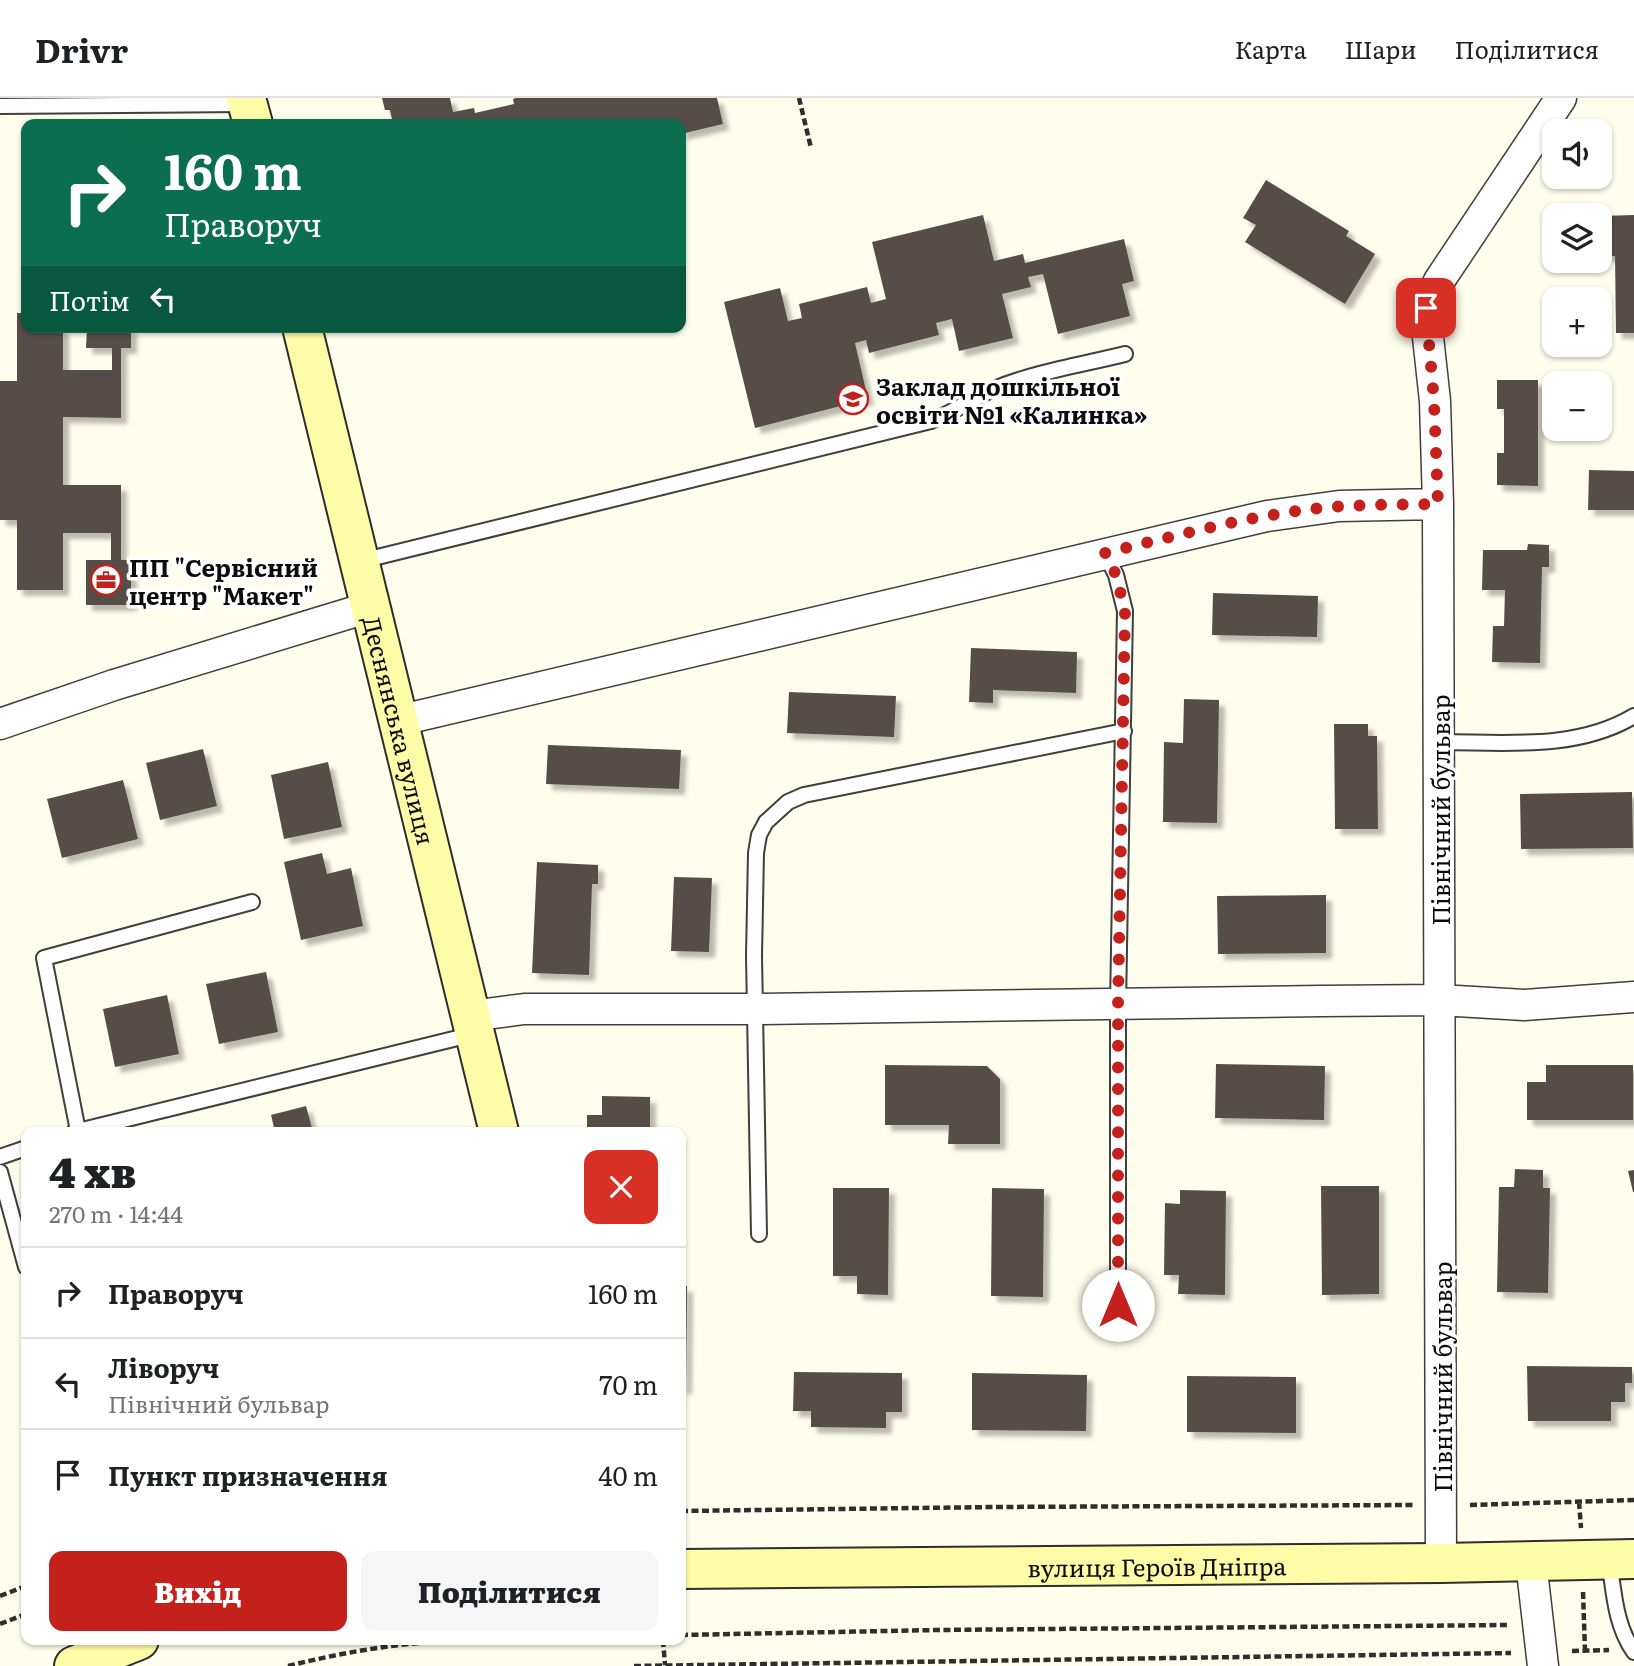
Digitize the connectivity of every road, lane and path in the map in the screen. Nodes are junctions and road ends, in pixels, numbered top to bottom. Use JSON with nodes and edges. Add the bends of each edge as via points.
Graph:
{"nodes":[{"id":1,"x":799,"y":98,"type":"edge"},
{"id":2,"x":1561,"y":98,"type":"edge"},
{"id":3,"x":0,"y":106,"type":"edge"},
{"id":4,"x":249,"y":109,"type":"edge"},
{"id":5,"x":811,"y":148,"type":"dead end"},
{"id":6,"x":303,"y":333,"type":"edge"},
{"id":7,"x":1125,"y":354,"type":"dead end"},
{"id":8,"x":1438,"y":504,"type":"junction"},
{"id":9,"x":1105,"y":553,"type":"junction"},
{"id":10,"x":359,"y":562,"type":"junction"},
{"id":11,"x":370,"y":607,"type":"junction"},
{"id":12,"x":1634,"y":716,"type":"edge"},
{"id":13,"x":397,"y":721,"type":"junction"},
{"id":14,"x":0,"y":724,"type":"edge"},
{"id":15,"x":1124,"y":731,"type":"junction"},
{"id":16,"x":1439,"y":742,"type":"junction"},
{"id":17,"x":252,"y":902,"type":"dead end"},
{"id":18,"x":1634,"y":996,"type":"edge"},
{"id":19,"x":1440,"y":1000,"type":"junction"},
{"id":20,"x":1118,"y":1005,"type":"junction"},
{"id":21,"x":755,"y":1009,"type":"junction"},
{"id":22,"x":473,"y":1025,"type":"junction"},
{"id":23,"x":75,"y":1127,"type":"edge"},
{"id":24,"x":95,"y":1127,"type":"edge"},
{"id":25,"x":498,"y":1127,"type":"edge"},
{"id":26,"x":21,"y":1150,"type":"edge"},
{"id":27,"x":0,"y":1157,"type":"edge"},
{"id":28,"x":0,"y":1172,"type":"edge"},
{"id":29,"x":759,"y":1234,"type":"dead end"},
{"id":30,"x":21,"y":1249,"type":"edge"},
{"id":31,"x":1118,"y":1305,"type":"dead end"},
{"id":32,"x":1634,"y":1500,"type":"edge"},
{"id":33,"x":1441,"y":1505,"type":"junction"},
{"id":34,"x":686,"y":1511,"type":"edge"},
{"id":35,"x":1621,"y":1559,"type":"edge"},
{"id":36,"x":1531,"y":1562,"type":"junction"},
{"id":37,"x":1441,"y":1563,"type":"junction"},
{"id":38,"x":686,"y":1569,"type":"edge"},
{"id":39,"x":21,"y":1588,"type":"edge"},
{"id":40,"x":0,"y":1596,"type":"edge"},
{"id":41,"x":21,"y":1616,"type":"edge"},
{"id":42,"x":0,"y":1624,"type":"edge"},
{"id":43,"x":686,"y":1636,"type":"edge"},
{"id":44,"x":126,"y":1645,"type":"edge"},
{"id":45,"x":402,"y":1645,"type":"edge"},
{"id":46,"x":663,"y":1645,"type":"edge"},
{"id":47,"x":1541,"y":1647,"type":"edge"},
{"id":48,"x":1633,"y":1651,"type":"edge"},
{"id":49,"x":665,"y":1665,"type":"edge"},
{"id":50,"x":74,"y":1666,"type":"edge"},
{"id":51,"x":288,"y":1666,"type":"edge"},
{"id":52,"x":634,"y":1666,"type":"edge"}],
"edges":[{"from":1,"to":5,"type":"path"},
{"from":2,"to":8,"type":"street","name":"Північний бульвар","via":[[1439,281],[1426,308]]},
{"from":3,"to":4,"type":"lane"},
{"from":6,"to":10,"type":"street","name":"Деснянська вулиця"},
{"from":7,"to":10,"type":"lane","via":[[1009,384],[932,421]]},
{"from":8,"to":9,"type":"street","via":[[1303,510]]},
{"from":8,"to":16,"type":"street","name":"Північний бульвар"},
{"from":9,"to":13,"type":"street"},
{"from":9,"to":15,"type":"lane","via":[[1125,611]]},
{"from":10,"to":11,"type":"street","name":"Деснянська вулиця"},
{"from":11,"to":13,"type":"street","name":"Деснянська вулиця"},
{"from":11,"to":14,"type":"street"},
{"from":12,"to":16,"type":"lane","via":[[1615,728],[1571,739]]},
{"from":13,"to":22,"type":"street","name":"Деснянська вулиця"},
{"from":15,"to":20,"type":"lane"},
{"from":15,"to":21,"type":"lane","via":[[817,792],[788,802],[766,822],[756,853]]},
{"from":16,"to":19,"type":"street","name":"Північний бульвар"},
{"from":17,"to":23,"type":"lane","via":[[44,958]]},
{"from":18,"to":19,"type":"street","via":[[1524,1005]]},
{"from":19,"to":20,"type":"street"},
{"from":19,"to":33,"type":"street","name":"Північний бульвар"},
{"from":20,"to":21,"type":"street"},
{"from":20,"to":31,"type":"lane"},
{"from":21,"to":22,"type":"street","via":[[524,1009]]},
{"from":21,"to":29,"type":"lane"},
{"from":22,"to":24,"type":"lane"},
{"from":22,"to":25,"type":"street","name":"Деснянська вулиця"},
{"from":26,"to":27,"type":"lane"},
{"from":28,"to":30,"type":"lane"},
{"from":32,"to":33,"type":"path"},
{"from":33,"to":34,"type":"path"},
{"from":33,"to":37,"type":"street","name":"Північний бульвар"},
{"from":35,"to":36,"type":"street","name":"вулиця Героїв Дніпра"},
{"from":35,"to":48,"type":"lane","via":[[1615,1607]]},
{"from":36,"to":37,"type":"street","name":"вулиця Героїв Дніпра"},
{"from":36,"to":47,"type":"street"},
{"from":37,"to":38,"type":"street","name":"вулиця Героїв Дніпра"},
{"from":39,"to":40,"type":"path"},
{"from":41,"to":42,"type":"path"},
{"from":43,"to":47,"type":"path","via":[[937,1630]]},
{"from":44,"to":50,"type":"street"},
{"from":45,"to":51,"type":"path"},
{"from":46,"to":49,"type":"path"},
{"from":47,"to":48,"type":"path"},
{"from":47,"to":49,"type":"path"},
{"from":49,"to":52,"type":"path"}]}
